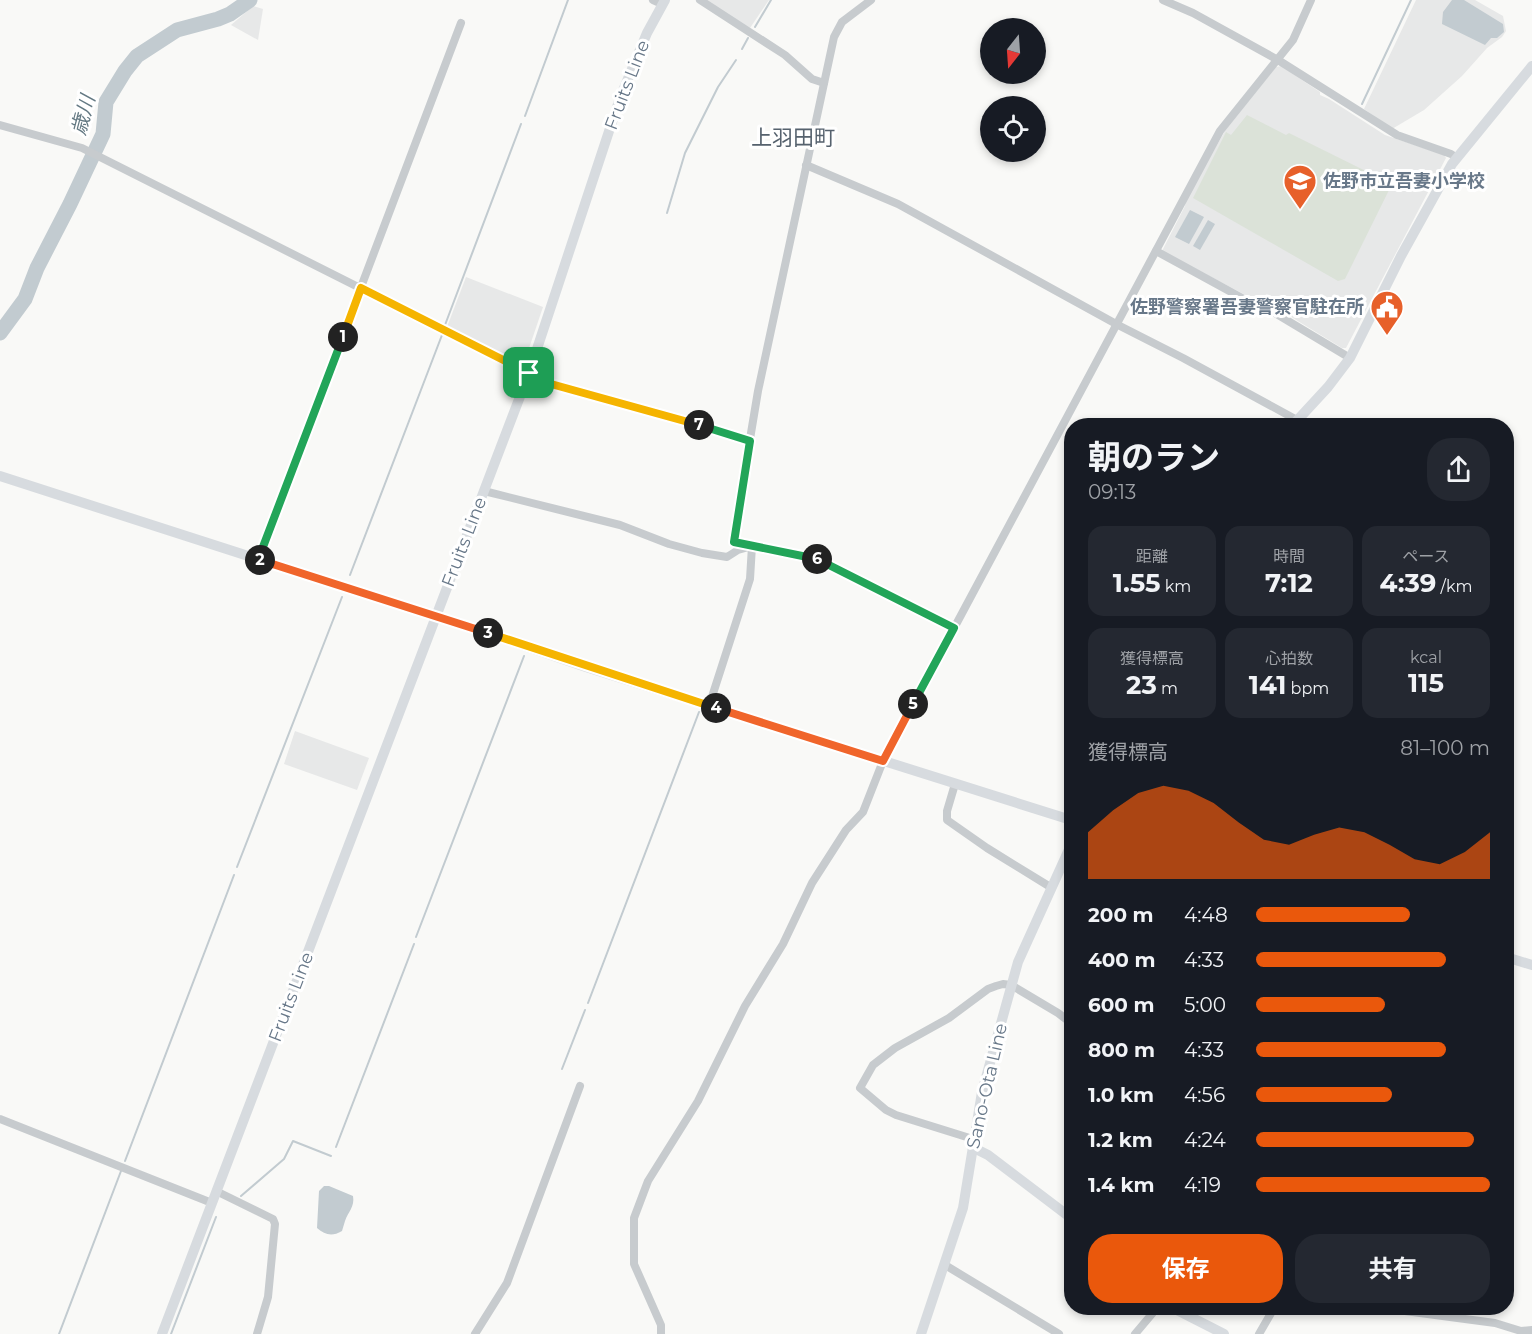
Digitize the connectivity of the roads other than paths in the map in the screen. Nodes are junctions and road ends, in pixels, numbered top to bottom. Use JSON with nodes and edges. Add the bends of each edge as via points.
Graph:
{"nodes":[{"id":1,"x":700,"y":0,"type":"edge"},
{"id":2,"x":871,"y":0,"type":"edge"},
{"id":3,"x":1163,"y":0,"type":"edge"},
{"id":4,"x":1311,"y":0,"type":"edge"},
{"id":5,"x":660,"y":2,"type":"edge"},
{"id":6,"x":461,"y":23,"type":"dead end"},
{"id":7,"x":1278,"y":60,"type":"junction"},
{"id":8,"x":1532,"y":66,"type":"edge"},
{"id":9,"x":824,"y":83,"type":"junction"},
{"id":10,"x":0,"y":125,"type":"edge"},
{"id":11,"x":1456,"y":158,"type":"junction"},
{"id":12,"x":806,"y":165,"type":"junction"},
{"id":13,"x":1156,"y":251,"type":"junction"},
{"id":14,"x":361,"y":288,"type":"junction"},
{"id":15,"x":1118,"y":325,"type":"junction"},
{"id":16,"x":1350,"y":358,"type":"junction"},
{"id":17,"x":528,"y":375,"type":"junction"},
{"id":18,"x":1068,"y":418,"type":"edge"},
{"id":19,"x":1285,"y":418,"type":"edge"},
{"id":20,"x":1299,"y":418,"type":"edge"},
{"id":21,"x":1064,"y":425,"type":"edge"},
{"id":22,"x":750,"y":441,"type":"junction"},
{"id":23,"x":0,"y":476,"type":"edge"},
{"id":24,"x":484,"y":491,"type":"junction"},
{"id":25,"x":752,"y":546,"type":"junction"},
{"id":26,"x":258,"y":560,"type":"junction"},
{"id":27,"x":435,"y":616,"type":"junction"},
{"id":28,"x":954,"y":628,"type":"junction"},
{"id":29,"x":709,"y":706,"type":"junction"},
{"id":30,"x":883,"y":761,"type":"junction"},
{"id":31,"x":955,"y":784,"type":"junction"},
{"id":32,"x":1064,"y":818,"type":"edge"},
{"id":33,"x":1064,"y":861,"type":"edge"},
{"id":34,"x":1052,"y":888,"type":"junction"},
{"id":35,"x":1514,"y":959,"type":"edge"},
{"id":36,"x":1532,"y":965,"type":"edge"},
{"id":37,"x":1011,"y":985,"type":"junction"},
{"id":38,"x":1064,"y":1019,"type":"edge"},
{"id":39,"x":580,"y":1086,"type":"dead end"},
{"id":40,"x":0,"y":1119,"type":"edge"},
{"id":41,"x":973,"y":1143,"type":"junction"},
{"id":42,"x":216,"y":1191,"type":"junction"},
{"id":43,"x":213,"y":1203,"type":"junction"},
{"id":44,"x":1064,"y":1213,"type":"edge"},
{"id":45,"x":945,"y":1264,"type":"junction"},
{"id":46,"x":1150,"y":1315,"type":"edge"},
{"id":47,"x":1187,"y":1315,"type":"edge"},
{"id":48,"x":1270,"y":1315,"type":"edge"},
{"id":49,"x":1435,"y":1315,"type":"edge"},
{"id":50,"x":1532,"y":1330,"type":"edge"},
{"id":51,"x":1521,"y":1332,"type":"edge"},
{"id":52,"x":162,"y":1334,"type":"edge"},
{"id":53,"x":257,"y":1334,"type":"edge"},
{"id":54,"x":475,"y":1334,"type":"edge"},
{"id":55,"x":661,"y":1334,"type":"edge"},
{"id":56,"x":921,"y":1334,"type":"edge"},
{"id":57,"x":1059,"y":1334,"type":"edge"},
{"id":58,"x":1135,"y":1334,"type":"edge"},
{"id":59,"x":1224,"y":1334,"type":"edge"},
{"id":60,"x":1259,"y":1334,"type":"edge"}],
"edges":[{"from":1,"to":9,"type":"street","via":[[785,55],[812,80]]},
{"from":2,"to":9,"type":"street","via":[[837,31]]},
{"from":3,"to":7,"type":"street"},
{"from":4,"to":7,"type":"street","via":[[1293,40]]},
{"from":5,"to":17,"type":"street","name":"Fruits Line","via":[[620,98]]},
{"from":6,"to":14,"type":"street"},
{"from":7,"to":11,"type":"street","via":[[1392,132]]},
{"from":7,"to":13,"type":"street","via":[[1223,127]]},
{"from":8,"to":11,"type":"street"},
{"from":9,"to":12,"type":"street"},
{"from":10,"to":14,"type":"street","via":[[86,150]]},
{"from":11,"to":16,"type":"street"},
{"from":12,"to":15,"type":"street","via":[[898,204]]},
{"from":12,"to":22,"type":"street"},
{"from":13,"to":15,"type":"street"},
{"from":13,"to":16,"type":"street","via":[[1263,306]]},
{"from":14,"to":17,"type":"street"},
{"from":14,"to":26,"type":"street"},
{"from":15,"to":18,"type":"street"},
{"from":15,"to":19,"type":"street"},
{"from":16,"to":20,"type":"street"},
{"from":17,"to":22,"type":"street"},
{"from":17,"to":24,"type":"street","name":"Fruits Line"},
{"from":21,"to":28,"type":"street"},
{"from":22,"to":25,"type":"street","via":[[734,542]]},
{"from":23,"to":26,"type":"street"},
{"from":24,"to":25,"type":"street","via":[[620,525],[702,553],[727,557]]},
{"from":24,"to":27,"type":"street","name":"Fruits Line"},
{"from":25,"to":28,"type":"street","via":[[823,561]]},
{"from":25,"to":29,"type":"street","via":[[750,579]]},
{"from":26,"to":27,"type":"street"},
{"from":27,"to":29,"type":"street"},
{"from":27,"to":42,"type":"street","name":"Fruits Line"},
{"from":28,"to":30,"type":"street"},
{"from":29,"to":30,"type":"street"},
{"from":30,"to":31,"type":"street"},
{"from":30,"to":55,"type":"street","via":[[863,812],[846,830],[812,883],[698,1101],[648,1181],[634,1218],[634,1264],[661,1325]]},
{"from":31,"to":32,"type":"street"},
{"from":31,"to":34,"type":"street","via":[[947,820]]},
{"from":33,"to":34,"type":"street","name":"Sano-Ota Line"},
{"from":34,"to":37,"type":"street","name":"Sano-Ota Line"},
{"from":35,"to":36,"type":"street"},
{"from":37,"to":38,"type":"street"},
{"from":37,"to":41,"type":"street","name":"Sano-Ota Line","via":[[982,1092]]},
{"from":37,"to":41,"type":"street","via":[[988,989],[950,1018],[895,1048],[873,1065],[860,1088],[896,1115]]},
{"from":39,"to":54,"type":"street","via":[[507,1283]]},
{"from":40,"to":43,"type":"street"},
{"from":41,"to":44,"type":"street"},
{"from":41,"to":45,"type":"street","name":"Sano-Ota Line","via":[[963,1208]]},
{"from":42,"to":43,"type":"street","name":"Fruits Line"},
{"from":42,"to":53,"type":"street","via":[[273,1219],[275,1224],[268,1297]]},
{"from":43,"to":52,"type":"street","name":"Fruits Line"},
{"from":45,"to":56,"type":"street","name":"Sano-Ota Line"},
{"from":45,"to":57,"type":"street"},
{"from":46,"to":58,"type":"street"},
{"from":47,"to":59,"type":"street"},
{"from":48,"to":60,"type":"street"},
{"from":49,"to":51,"type":"street","via":[[1495,1323]]},
{"from":50,"to":51,"type":"street"}]}
